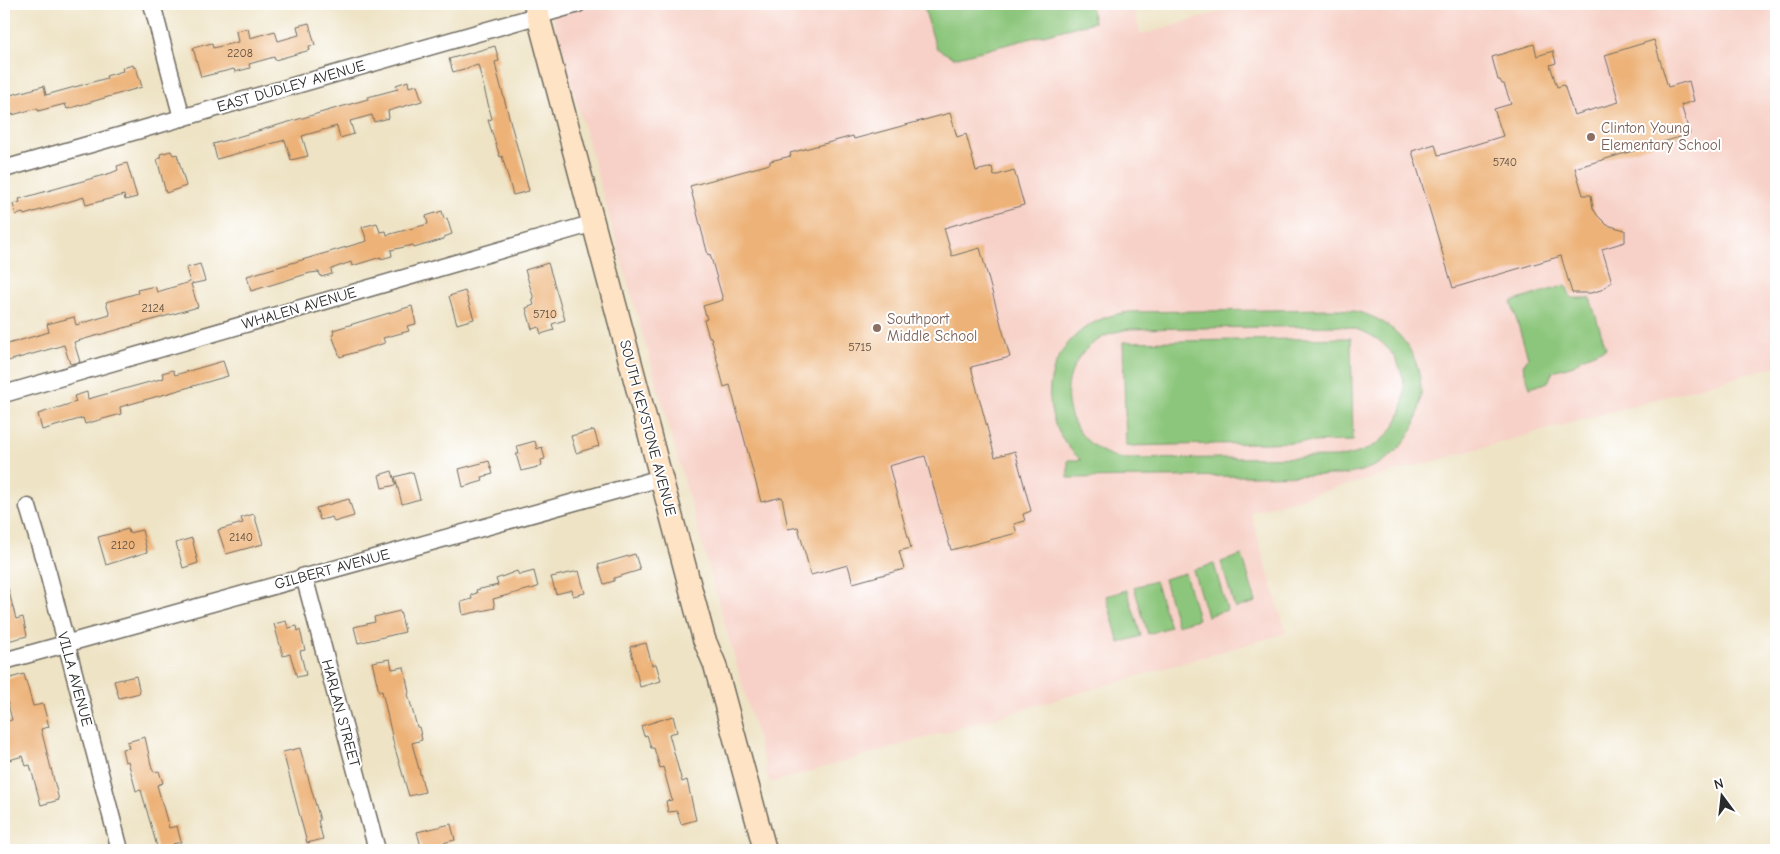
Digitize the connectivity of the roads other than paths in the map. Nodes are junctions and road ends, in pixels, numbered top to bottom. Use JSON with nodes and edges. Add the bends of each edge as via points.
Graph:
{"nodes":[{"id":1,"x":154,"y":4,"type":"edge"},
{"id":2,"x":578,"y":4,"type":"edge"},
{"id":3,"x":536,"y":9,"type":"edge"},
{"id":4,"x":182,"y":118,"type":"junction"},
{"id":5,"x":4,"y":169,"type":"edge"},
{"id":6,"x":594,"y":223,"type":"junction"},
{"id":7,"x":4,"y":394,"type":"edge"},
{"id":8,"x":661,"y":478,"type":"junction"},
{"id":9,"x":28,"y":507,"type":"dead end"},
{"id":10,"x":304,"y":576,"type":"junction"},
{"id":11,"x":66,"y":644,"type":"junction"},
{"id":12,"x":4,"y":661,"type":"edge"},
{"id":13,"x":120,"y":850,"type":"edge"},
{"id":14,"x":377,"y":850,"type":"edge"},
{"id":15,"x":764,"y":850,"type":"edge"}],
"edges":[{"from":1,"to":4,"type":"street"},
{"from":2,"to":3,"type":"street","name":"EAST DUDLEY AVENUE"},
{"from":3,"to":4,"type":"street","name":"EAST DUDLEY AVENUE"},
{"from":3,"to":6,"type":"main road","name":"SOUTH KEYSTONE AVENUE"},
{"from":4,"to":5,"type":"street","name":"EAST DUDLEY AVENUE"},
{"from":6,"to":7,"type":"street","name":"WHALEN AVENUE"},
{"from":6,"to":8,"type":"main road","name":"SOUTH KEYSTONE AVENUE"},
{"from":8,"to":10,"type":"street","name":"GILBERT AVENUE"},
{"from":8,"to":15,"type":"main road","name":"SOUTH KEYSTONE AVENUE"},
{"from":9,"to":11,"type":"street","name":"VILLA AVENUE"},
{"from":10,"to":11,"type":"street","name":"GILBERT AVENUE"},
{"from":10,"to":14,"type":"street","name":"HARLAN STREET"},
{"from":11,"to":12,"type":"street","name":"GILBERT AVENUE"},
{"from":11,"to":13,"type":"street","name":"VILLA AVENUE"}]}
